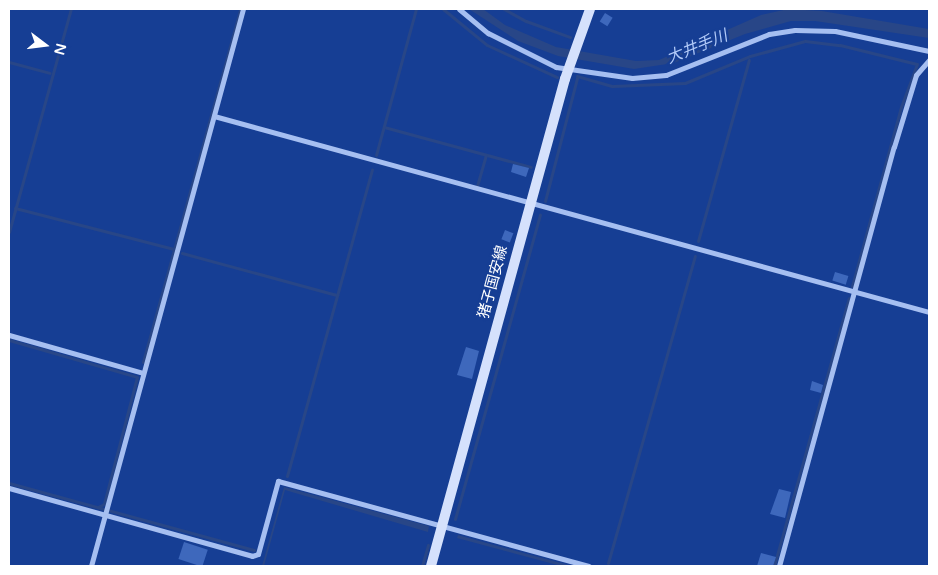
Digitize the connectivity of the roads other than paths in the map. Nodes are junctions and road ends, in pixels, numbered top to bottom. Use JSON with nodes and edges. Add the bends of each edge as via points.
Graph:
{"nodes":[{"id":1,"x":243,"y":9,"type":"edge"},
{"id":2,"x":459,"y":9,"type":"edge"},
{"id":3,"x":590,"y":9,"type":"edge"},
{"id":4,"x":929,"y":51,"type":"edge"},
{"id":5,"x":929,"y":60,"type":"edge"},
{"id":6,"x":569,"y":67,"type":"junction"},
{"id":7,"x":214,"y":116,"type":"junction"},
{"id":8,"x":530,"y":203,"type":"junction"},
{"id":9,"x":855,"y":292,"type":"junction"},
{"id":10,"x":929,"y":312,"type":"edge"},
{"id":11,"x":9,"y":335,"type":"edge"},
{"id":12,"x":143,"y":372,"type":"junction"},
{"id":13,"x":9,"y":488,"type":"edge"},
{"id":14,"x":105,"y":515,"type":"junction"},
{"id":15,"x":442,"y":526,"type":"junction"},
{"id":16,"x":91,"y":566,"type":"edge"},
{"id":17,"x":431,"y":566,"type":"edge"},
{"id":18,"x":589,"y":566,"type":"edge"},
{"id":19,"x":779,"y":566,"type":"edge"}],
"edges":[{"from":1,"to":7,"type":"street"},
{"from":2,"to":6,"type":"street","via":[[510,45],[556,67]]},
{"from":3,"to":6,"type":"main road","name":"猪子国安線"},
{"from":4,"to":6,"type":"street","via":[[836,31],[794,30],[769,34],[666,75],[632,78]]},
{"from":5,"to":9,"type":"street","via":[[914,83]]},
{"from":6,"to":8,"type":"main road","name":"猪子国安線"},
{"from":7,"to":8,"type":"street"},
{"from":7,"to":12,"type":"street"},
{"from":8,"to":9,"type":"street"},
{"from":8,"to":15,"type":"main road","name":"猪子国安線"},
{"from":9,"to":10,"type":"street"},
{"from":9,"to":19,"type":"street"},
{"from":11,"to":12,"type":"street"},
{"from":12,"to":14,"type":"street"},
{"from":13,"to":14,"type":"street"},
{"from":14,"to":15,"type":"street","via":[[252,556],[258,554],[278,481]]},
{"from":14,"to":16,"type":"street"},
{"from":15,"to":17,"type":"main road","name":"猪子国安線"},
{"from":15,"to":18,"type":"street"}]}
